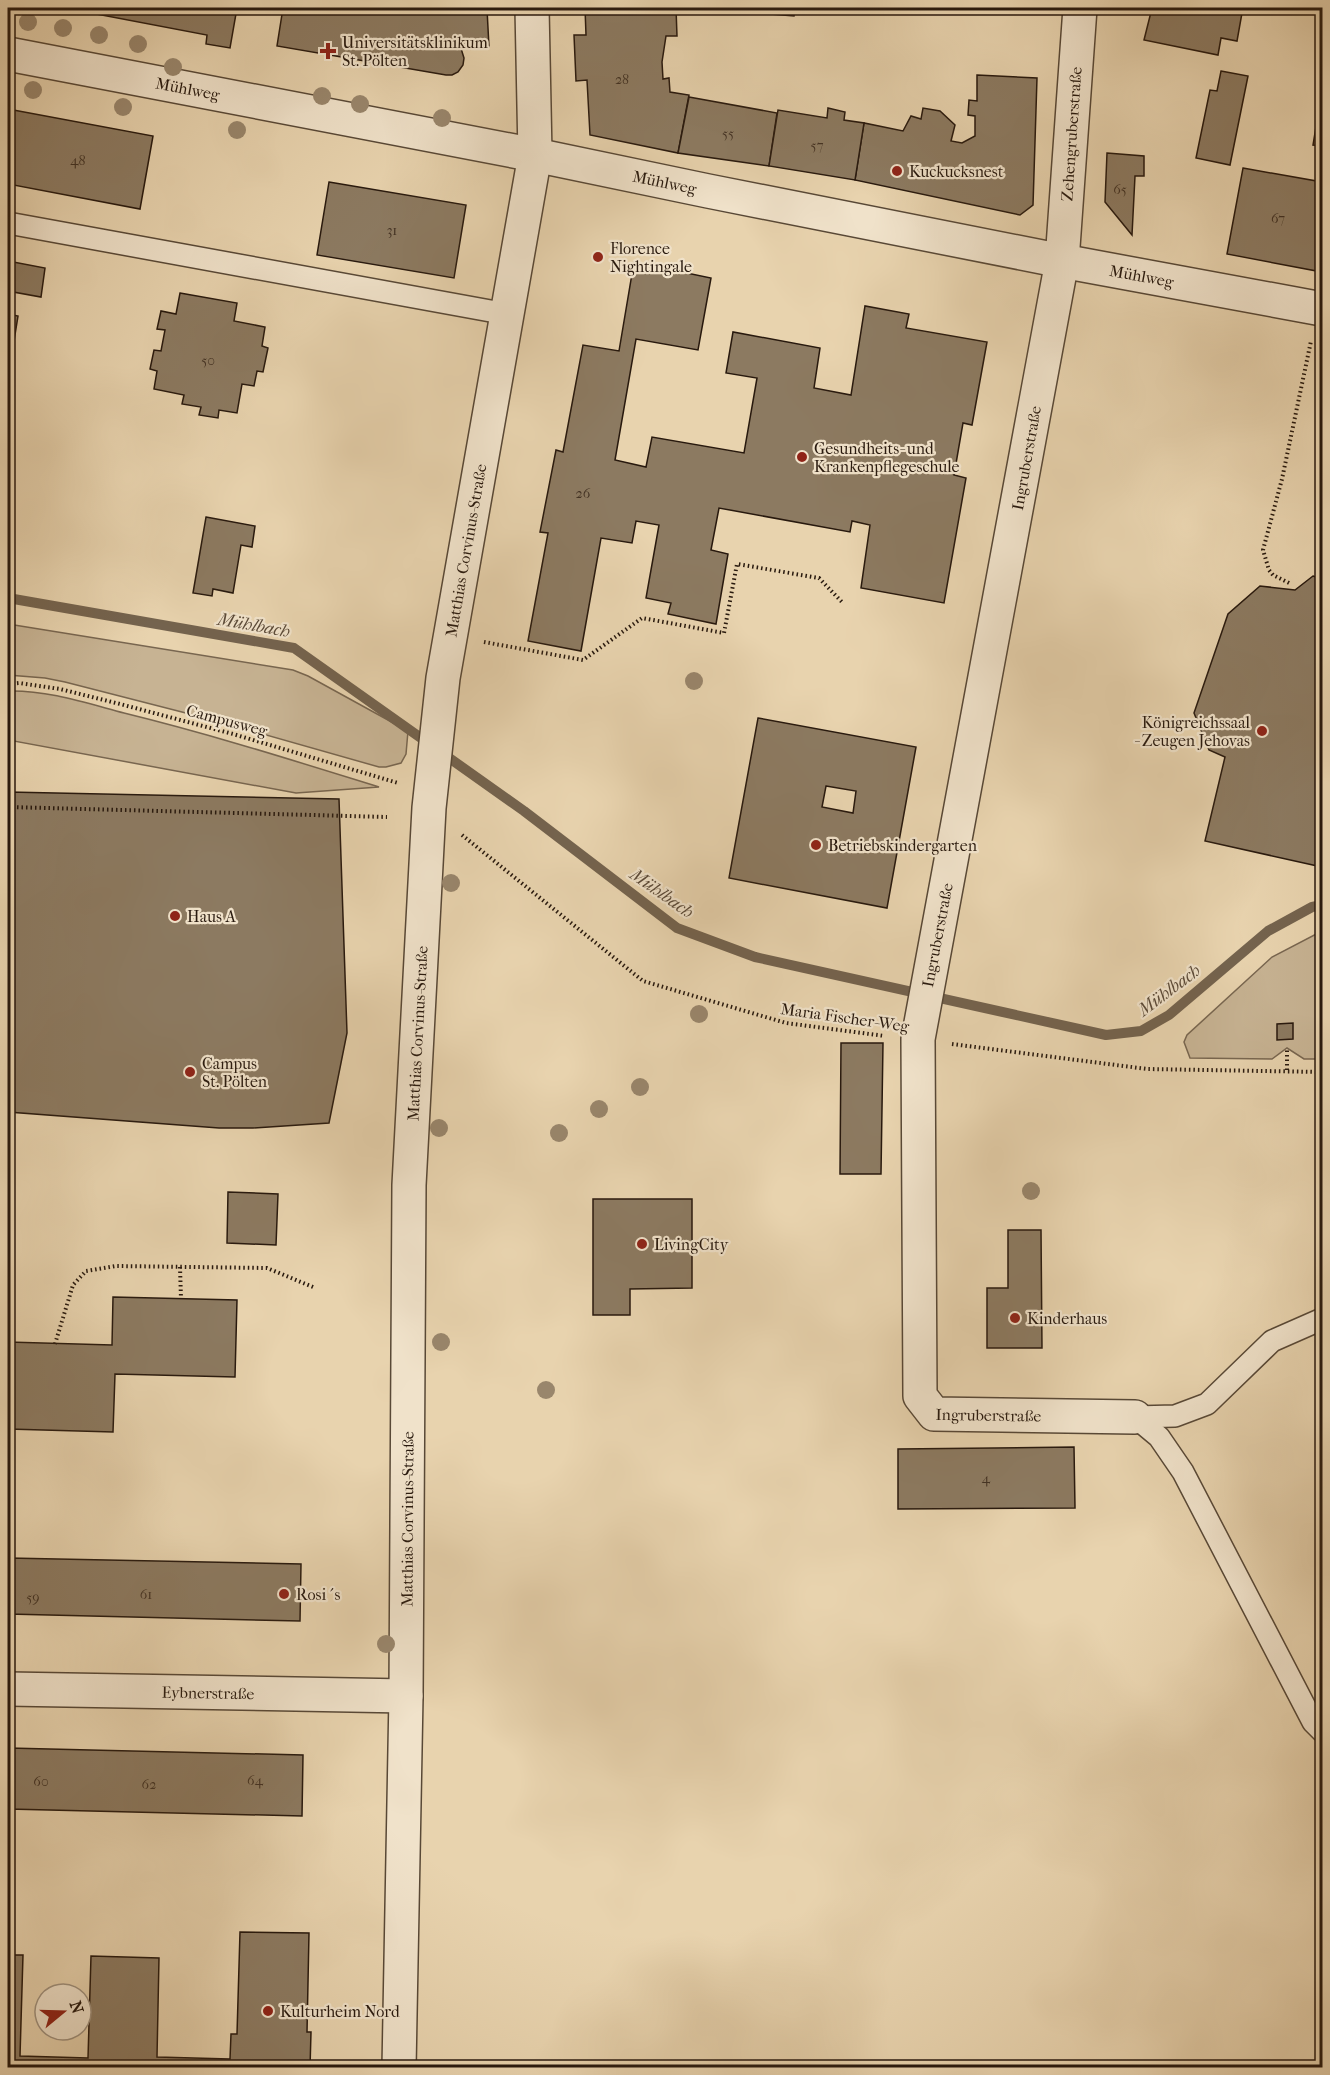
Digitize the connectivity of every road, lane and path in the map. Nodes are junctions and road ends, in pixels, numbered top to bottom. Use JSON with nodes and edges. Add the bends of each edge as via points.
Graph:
{"nodes":[{"id":1,"x":532,"y":8,"type":"edge"},
{"id":2,"x":1080,"y":8,"type":"edge"},
{"id":3,"x":8,"y":54,"type":"edge"},
{"id":4,"x":535,"y":155,"type":"junction"},
{"id":5,"x":8,"y":223,"type":"edge"},
{"id":6,"x":1062,"y":261,"type":"junction"},
{"id":7,"x":1320,"y":308,"type":"edge"},
{"id":8,"x":507,"y":314,"type":"junction"},
{"id":9,"x":1289,"y":583,"type":"dead end"},
{"id":10,"x":842,"y":602,"type":"dead end"},
{"id":11,"x":450,"y":635,"type":"junction"},
{"id":12,"x":8,"y":684,"type":"edge"},
{"id":13,"x":8,"y":807,"type":"edge"},
{"id":14,"x":429,"y":808,"type":"junction"},
{"id":15,"x":387,"y":817,"type":"dead end"},
{"id":16,"x":919,"y":1032,"type":"junction"},
{"id":17,"x":1287,"y":1048,"type":"dead end"},
{"id":18,"x":1287,"y":1070,"type":"junction"},
{"id":19,"x":1323,"y":1072,"type":"edge"},
{"id":20,"x":180,"y":1267,"type":"junction"},
{"id":21,"x":313,"y":1287,"type":"dead end"},
{"id":22,"x":181,"y":1299,"type":"dead end"},
{"id":23,"x":1323,"y":1319,"type":"edge"},
{"id":24,"x":55,"y":1344,"type":"dead end"},
{"id":25,"x":1135,"y":1417,"type":"junction"},
{"id":26,"x":8,"y":1689,"type":"edge"},
{"id":27,"x":406,"y":1696,"type":"junction"},
{"id":28,"x":1323,"y":1731,"type":"edge"},
{"id":29,"x":399,"y":2067,"type":"edge"}],
"edges":[{"from":1,"to":4,"type":"street","name":"Matthias Corvinus-Straße"},
{"from":2,"to":6,"type":"street","name":"Zehengruberstraße"},
{"from":3,"to":4,"type":"street","name":"Mühlweg"},
{"from":4,"to":6,"type":"street","name":"Mühlweg"},
{"from":4,"to":8,"type":"street","name":"Matthias Corvinus-Straße"},
{"from":5,"to":8,"type":"lane"},
{"from":6,"to":7,"type":"street","name":"Mühlweg"},
{"from":6,"to":16,"type":"street","name":"Ingruberstraße"},
{"from":7,"to":9,"type":"path","via":[[1263,550],[1269,570]]},
{"from":8,"to":11,"type":"street","name":"Matthias Corvinus-Straße"},
{"from":10,"to":11,"type":"path","via":[[819,578],[737,564],[724,633],[642,618],[583,660]]},
{"from":11,"to":14,"type":"street","name":"Matthias Corvinus-Straße"},
{"from":12,"to":14,"type":"path","name":"Campusweg","via":[[60,689],[120,704],[388,779]]},
{"from":13,"to":15,"type":"path"},
{"from":14,"to":16,"type":"path","name":"Maria Fischer-Weg","via":[[643,981],[786,1023]]},
{"from":14,"to":27,"type":"street","name":"Matthias Corvinus-Straße","via":[[410,1185]]},
{"from":16,"to":18,"type":"path","name":"Maria Fischer-Weg","via":[[1147,1069]]},
{"from":16,"to":25,"type":"street","name":"Ingruberstraße","via":[[920,1396],[934,1414]]},
{"from":17,"to":18,"type":"path"},
{"from":18,"to":19,"type":"path","name":"Maria Fischer-Weg"},
{"from":20,"to":21,"type":"path","via":[[267,1268]]},
{"from":20,"to":22,"type":"path"},
{"from":20,"to":24,"type":"path","via":[[116,1266],[86,1271],[73,1285]]},
{"from":23,"to":25,"type":"lane","via":[[1272,1341],[1207,1404],[1175,1416]]},
{"from":25,"to":28,"type":"lane","via":[[1159,1437],[1184,1472],[1313,1722]]},
{"from":26,"to":27,"type":"street","name":"Eybnerstraße"},
{"from":27,"to":29,"type":"street","name":"Matthias Corvinus-Straße"}]}
